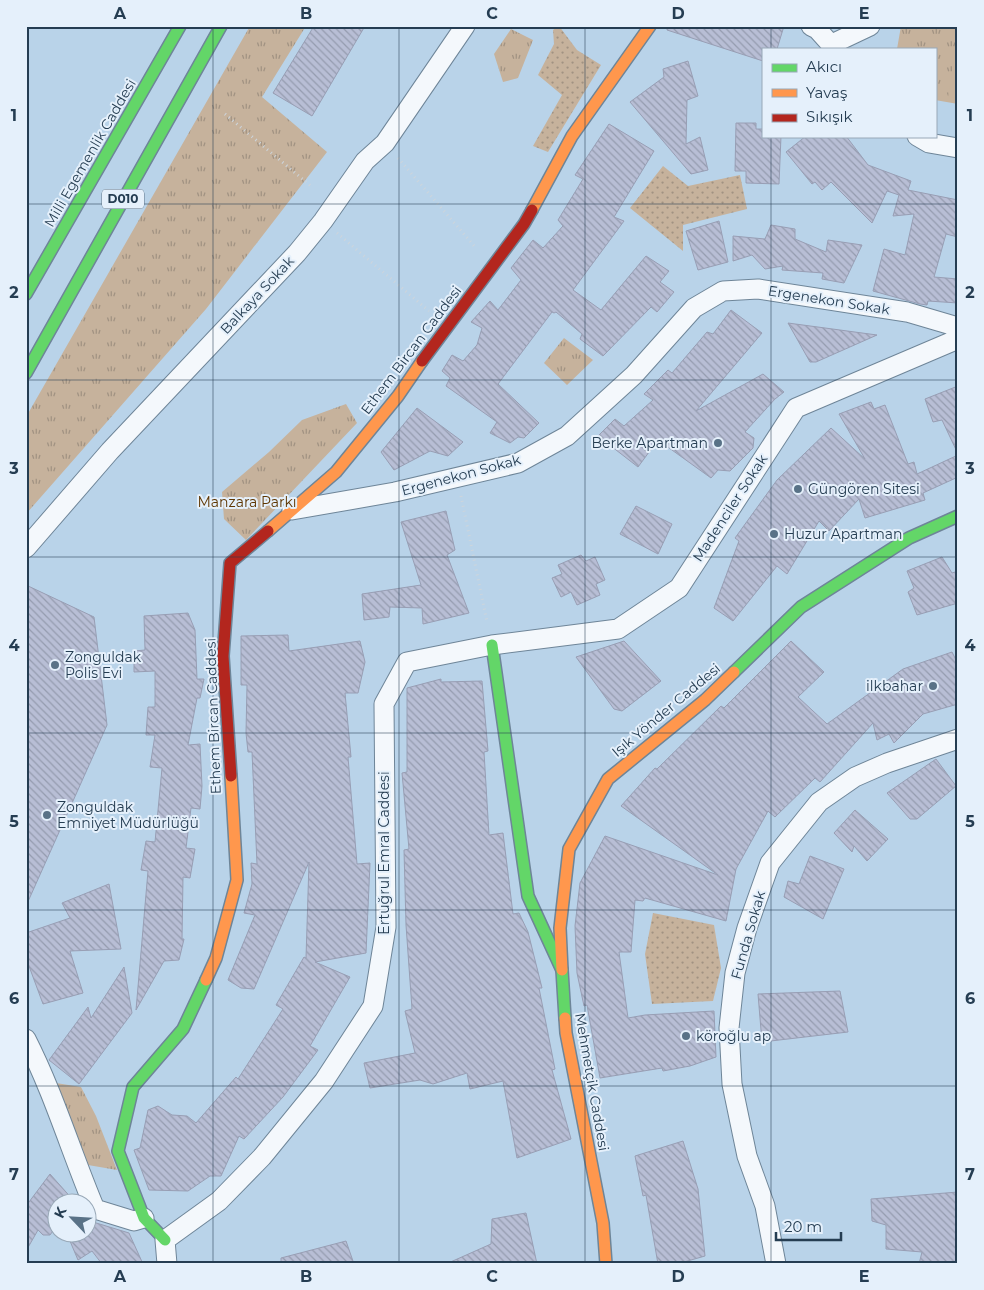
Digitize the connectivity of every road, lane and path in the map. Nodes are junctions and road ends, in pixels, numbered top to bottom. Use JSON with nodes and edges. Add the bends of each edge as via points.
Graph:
{"nodes":[{"id":1,"x":180,"y":26,"type":"edge"},
{"id":2,"x":221,"y":26,"type":"edge"},
{"id":3,"x":465,"y":26,"type":"edge"},
{"id":4,"x":650,"y":26,"type":"edge"},
{"id":5,"x":812,"y":26,"type":"edge"},
{"id":6,"x":870,"y":26,"type":"edge"},
{"id":7,"x":833,"y":46,"type":"edge"},
{"id":8,"x":225,"y":114,"type":"dead end"},
{"id":9,"x":920,"y":138,"type":"edge"},
{"id":10,"x":385,"y":143,"type":"junction"},
{"id":11,"x":958,"y":148,"type":"edge"},
{"id":12,"x":312,"y":187,"type":"dead end"},
{"id":13,"x":323,"y":221,"type":"junction"},
{"id":14,"x":487,"y":273,"type":"junction"},
{"id":15,"x":26,"y":294,"type":"edge"},
{"id":16,"x":447,"y":326,"type":"junction"},
{"id":17,"x":958,"y":327,"type":"edge"},
{"id":18,"x":958,"y":340,"type":"edge"},
{"id":19,"x":26,"y":373,"type":"edge"},
{"id":20,"x":458,"y":479,"type":"junction"},
{"id":21,"x":289,"y":511,"type":"junction"},
{"id":22,"x":958,"y":516,"type":"edge"},
{"id":23,"x":26,"y":548,"type":"edge"},
{"id":24,"x":492,"y":645,"type":"junction"},
{"id":25,"x":958,"y":739,"type":"edge"},
{"id":26,"x":562,"y":970,"type":"junction"},
{"id":27,"x":26,"y":1039,"type":"edge"},
{"id":28,"x":144,"y":1218,"type":"junction"},
{"id":29,"x":164,"y":1240,"type":"junction"},
{"id":30,"x":167,"y":1264,"type":"edge"},
{"id":31,"x":606,"y":1264,"type":"edge"},
{"id":32,"x":776,"y":1264,"type":"edge"}],
"edges":[{"from":1,"to":15,"type":"main road","name":"Milli Egemenlik Caddesi","number":"D010"},
{"from":2,"to":19,"type":"main road","number":"D010"},
{"from":3,"to":10,"type":"street","name":"Balkaya Sokak"},
{"from":4,"to":14,"type":"main road","name":"Ethem Bircan Caddesi","via":[[572,136],[524,224]]},
{"from":5,"to":7,"type":"street"},
{"from":6,"to":7,"type":"street"},
{"from":8,"to":12,"type":"path"},
{"from":9,"to":11,"type":"street","via":[[929,143]]},
{"from":10,"to":13,"type":"street","name":"Balkaya Sokak","via":[[365,161]]},
{"from":10,"to":14,"type":"path","via":[[481,253]]},
{"from":13,"to":16,"type":"path"},
{"from":13,"to":23,"type":"street","name":"Balkaya Sokak","via":[[297,253],[110,451]]},
{"from":14,"to":16,"type":"main road","name":"Ethem Bircan Caddesi"},
{"from":16,"to":21,"type":"main road","name":"Ethem Bircan Caddesi","via":[[398,396],[336,472]]},
{"from":17,"to":20,"type":"street","name":"Ergenekon Sokak","via":[[907,312],[758,290],[723,291],[694,308],[634,375],[568,436],[518,463]]},
{"from":18,"to":24,"type":"street","name":"Madenciler Sokak","via":[[796,408],[679,588],[618,629]]},
{"from":20,"to":21,"type":"street","name":"Ergenekon Sokak"},
{"from":20,"to":24,"type":"path"},
{"from":21,"to":28,"type":"main road","name":"Ethem Bircan Caddesi","via":[[230,563],[223,656],[237,880],[216,958],[183,1029],[132,1087],[118,1151]]},
{"from":22,"to":26,"type":"main road","name":"Işık Yönder Caddesi","via":[[909,538],[801,607],[705,700],[608,779],[569,850],[560,928]]},
{"from":24,"to":26,"type":"main road","name":"Mehmetçik Caddesi","via":[[528,896]]},
{"from":24,"to":29,"type":"street","name":"Ertuğrul Emral Caddesi","via":[[407,662],[384,704],[386,927],[372,1006],[324,1081],[262,1157],[219,1201]]},
{"from":25,"to":32,"type":"street","name":"Funda Sokak","via":[[855,777],[819,802],[770,863],[747,928],[735,973],[729,1028],[732,1084],[747,1156],[765,1206]]},
{"from":26,"to":31,"type":"main road","name":"Mehmetçik Caddesi","via":[[566,1033],[603,1222]]},
{"from":27,"to":28,"type":"street","via":[[55,1101],[70,1150],[95,1209],[134,1221]]},
{"from":28,"to":29,"type":"main road","name":"Ethem Bircan Caddesi"},
{"from":29,"to":30,"type":"street"}]}
